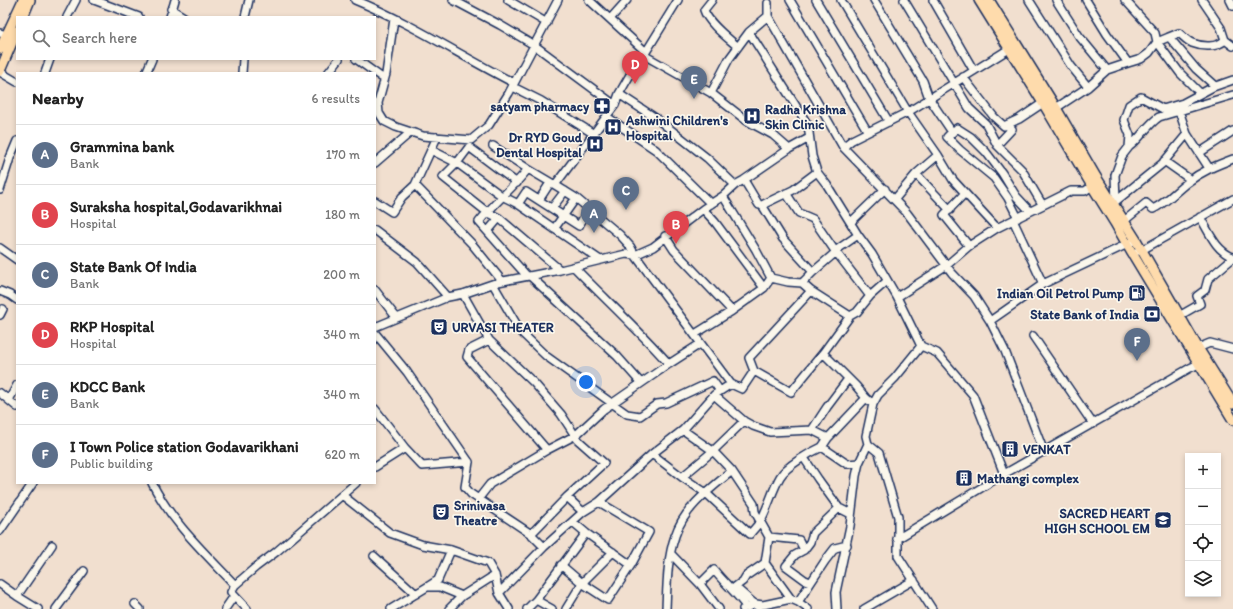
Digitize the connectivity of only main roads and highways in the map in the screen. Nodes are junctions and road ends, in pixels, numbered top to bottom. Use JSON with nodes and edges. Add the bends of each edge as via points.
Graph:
{"nodes":[{"id":1,"x":23,"y":0,"type":"edge"},
{"id":2,"x":30,"y":0,"type":"edge"},
{"id":3,"x":979,"y":0,"type":"edge"},
{"id":4,"x":988,"y":0,"type":"edge"},
{"id":5,"x":23,"y":16,"type":"edge"},
{"id":6,"x":16,"y":33,"type":"edge"},
{"id":7,"x":3,"y":34,"type":"edge"},
{"id":8,"x":0,"y":49,"type":"edge"},
{"id":9,"x":0,"y":71,"type":"edge"},
{"id":10,"x":1198,"y":351,"type":"junction"},
{"id":11,"x":1213,"y":380,"type":"junction"},
{"id":12,"x":1233,"y":404,"type":"edge"},
{"id":13,"x":1233,"y":420,"type":"edge"}],
"edges":[{"from":1,"to":7,"type":"main road"},
{"from":2,"to":5,"type":"main road"},
{"from":3,"to":10,"type":"main road","via":[[1132,254]]},
{"from":4,"to":10,"type":"main road","via":[[1096,177],[1115,203]]},
{"from":6,"to":9,"type":"main road"},
{"from":7,"to":8,"type":"main road"},
{"from":10,"to":11,"type":"main road"},
{"from":11,"to":12,"type":"main road"},
{"from":11,"to":13,"type":"main road"}]}
